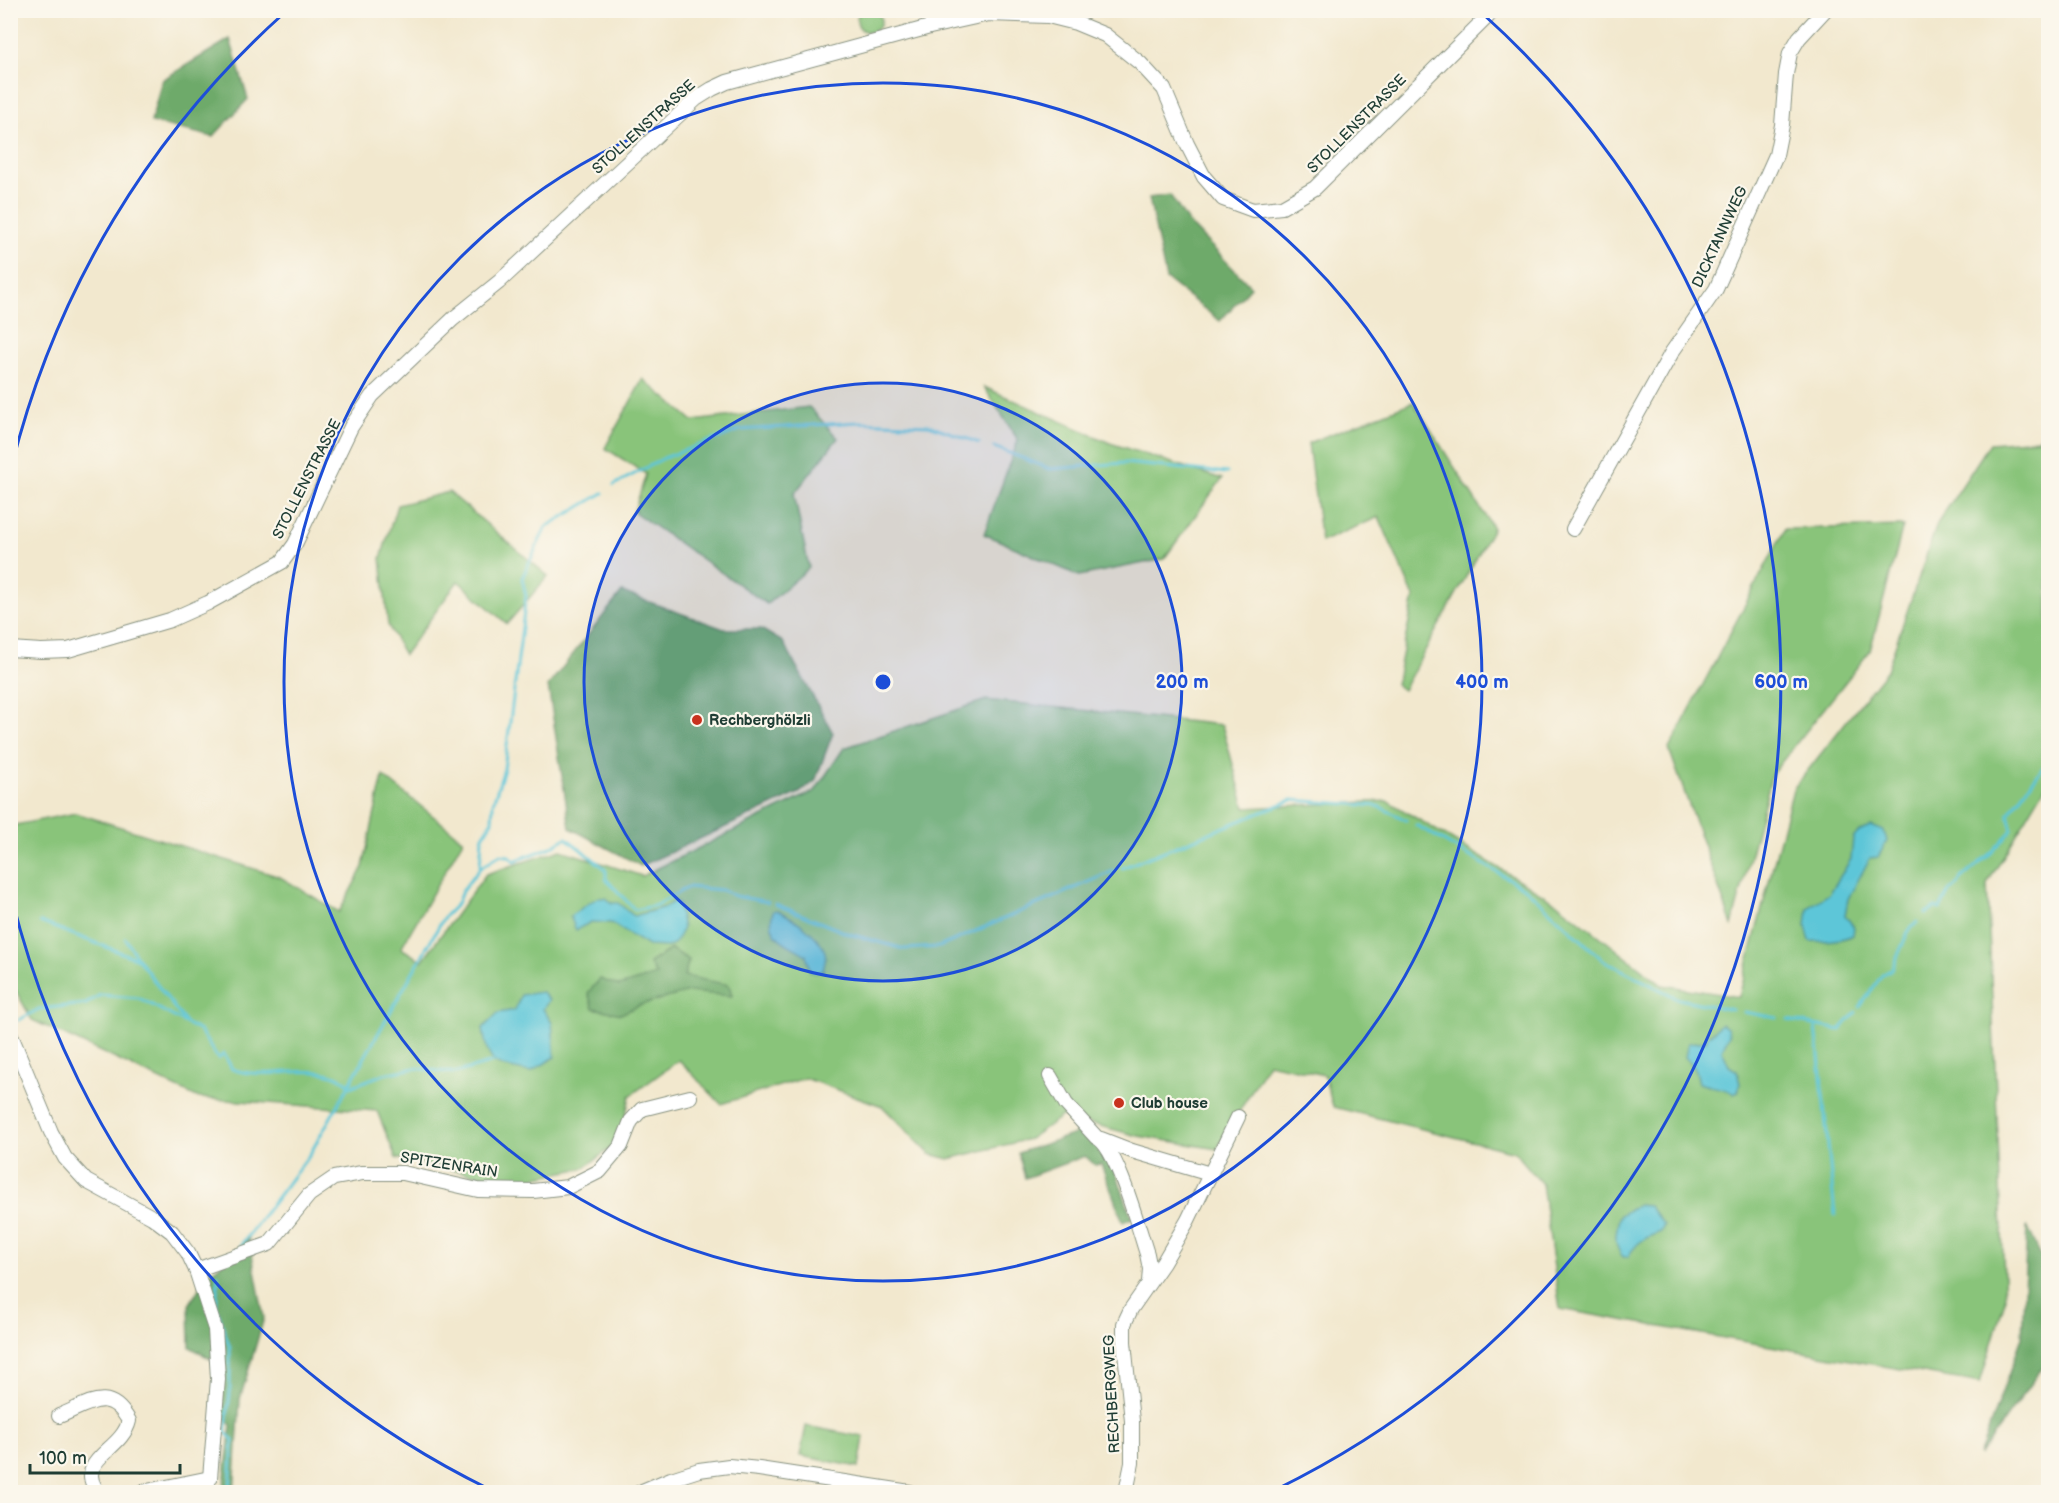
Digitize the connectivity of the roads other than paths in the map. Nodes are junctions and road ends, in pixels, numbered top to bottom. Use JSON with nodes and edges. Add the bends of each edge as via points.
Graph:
{"nodes":[{"id":1,"x":1494,"y":10,"type":"edge"},
{"id":2,"x":1825,"y":10,"type":"edge"},
{"id":3,"x":1049,"y":13,"type":"edge"},
{"id":4,"x":1573,"y":529,"type":"dead end"},
{"id":5,"x":10,"y":649,"type":"edge"},
{"id":6,"x":10,"y":1033,"type":"edge"},
{"id":7,"x":1050,"y":1076,"type":"dead end"},
{"id":8,"x":690,"y":1097,"type":"dead end"},
{"id":9,"x":1238,"y":1117,"type":"dead end"},
{"id":10,"x":1101,"y":1139,"type":"junction"},
{"id":11,"x":1210,"y":1174,"type":"junction"},
{"id":12,"x":196,"y":1270,"type":"junction"},
{"id":13,"x":1149,"y":1282,"type":"junction"},
{"id":14,"x":59,"y":1416,"type":"dead end"},
{"id":15,"x":210,"y":1478,"type":"junction"},
{"id":16,"x":99,"y":1492,"type":"edge"},
{"id":17,"x":142,"y":1492,"type":"edge"},
{"id":18,"x":203,"y":1492,"type":"edge"},
{"id":19,"x":640,"y":1492,"type":"edge"},
{"id":20,"x":910,"y":1492,"type":"edge"},
{"id":21,"x":1126,"y":1492,"type":"edge"}],
"edges":[{"from":1,"to":3,"type":"street","name":"STOLLENSTRASSE","via":[[1315,188],[1282,207],[1253,210],[1223,200],[1204,177],[1164,89],[1140,63],[1105,35]]},
{"from":2,"to":4,"type":"street","name":"DICKTANNWEG","via":[[1790,53],[1776,154],[1716,289],[1672,352]]},
{"from":3,"to":5,"type":"street","name":"STOLLENSTRASSE","via":[[989,14],[930,27],[712,89],[696,99],[372,396],[351,427],[295,544],[282,562],[170,620],[68,650]]},
{"from":6,"to":12,"type":"street","via":[[65,1158],[86,1181],[172,1232]]},
{"from":7,"to":10,"type":"street","via":[[1066,1104]]},
{"from":8,"to":12,"type":"street","name":"SPITZENRAIN","via":[[642,1109],[631,1121],[621,1146],[600,1171],[568,1187],[478,1190],[404,1173],[334,1178],[309,1194],[269,1244]]},
{"from":9,"to":11,"type":"street","name":"RECHBERGWEG"},
{"from":10,"to":11,"type":"street"},
{"from":10,"to":13,"type":"street","via":[[1115,1160],[1147,1254]]},
{"from":11,"to":13,"type":"street","name":"RECHBERGWEG","via":[[1188,1220]]},
{"from":12,"to":15,"type":"street","via":[[215,1329],[218,1379]]},
{"from":13,"to":21,"type":"street","name":"RECHBERGWEG","via":[[1124,1324],[1132,1421],[1132,1463]]},
{"from":14,"to":16,"type":"street","via":[[101,1399],[122,1409],[129,1421],[119,1441],[96,1459],[91,1472]]},
{"from":15,"to":17,"type":"street"},
{"from":15,"to":18,"type":"street"},
{"from":19,"to":20,"type":"street","via":[[690,1472],[729,1466]]}]}
